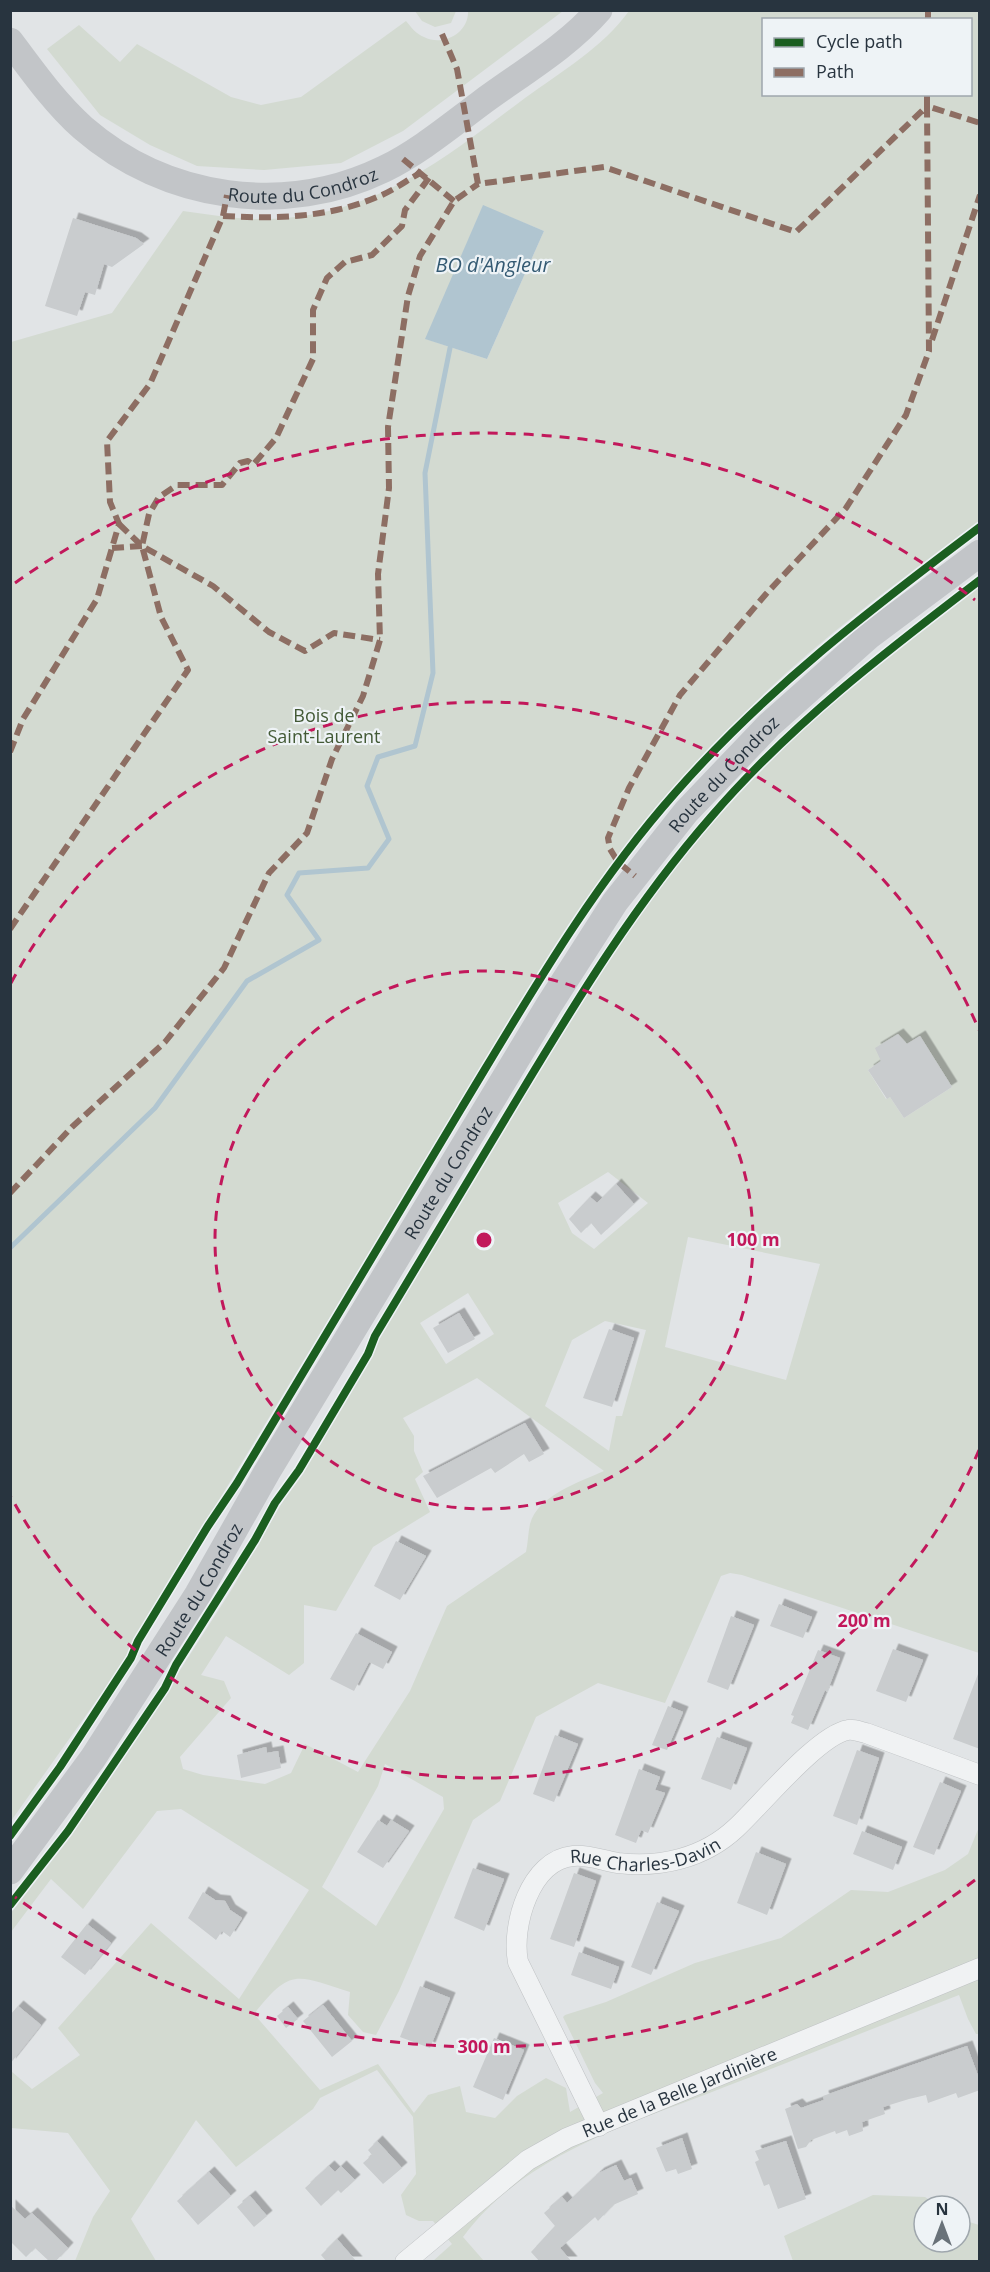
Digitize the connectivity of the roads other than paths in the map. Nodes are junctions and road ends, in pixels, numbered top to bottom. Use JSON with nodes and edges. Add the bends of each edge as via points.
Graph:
{"nodes":[{"id":1,"x":599,"y":10,"type":"edge"},
{"id":2,"x":10,"y":41,"type":"edge"},
{"id":3,"x":980,"y":553,"type":"edge"},
{"id":4,"x":980,"y":1775,"type":"edge"},
{"id":5,"x":10,"y":1870,"type":"edge"},
{"id":6,"x":980,"y":1968,"type":"edge"},
{"id":7,"x":599,"y":2126,"type":"junction"},
{"id":8,"x":405,"y":2262,"type":"edge"}],
"edges":[{"from":1,"to":2,"type":"main road","name":"Route du Condroz","via":[[554,50],[403,159],[338,187],[285,196],[227,195],[173,182],[120,156],[81,126]]},
{"from":3,"to":5,"type":"main road","name":"Route du Condroz","via":[[848,654],[769,725],[693,805],[615,903],[549,1005],[267,1472],[198,1594],[80,1777]]},
{"from":4,"to":7,"type":"street","name":"Rue Charles-Davin","via":[[849,1729],[810,1755],[735,1830],[698,1854],[633,1865],[574,1856],[555,1861],[540,1874],[516,1936],[518,1962]]},
{"from":6,"to":7,"type":"street","name":"Rue de la Belle Jardinière"},
{"from":7,"to":8,"type":"street","name":"Rue de la Belle Jardinière","via":[[528,2160]]}]}
